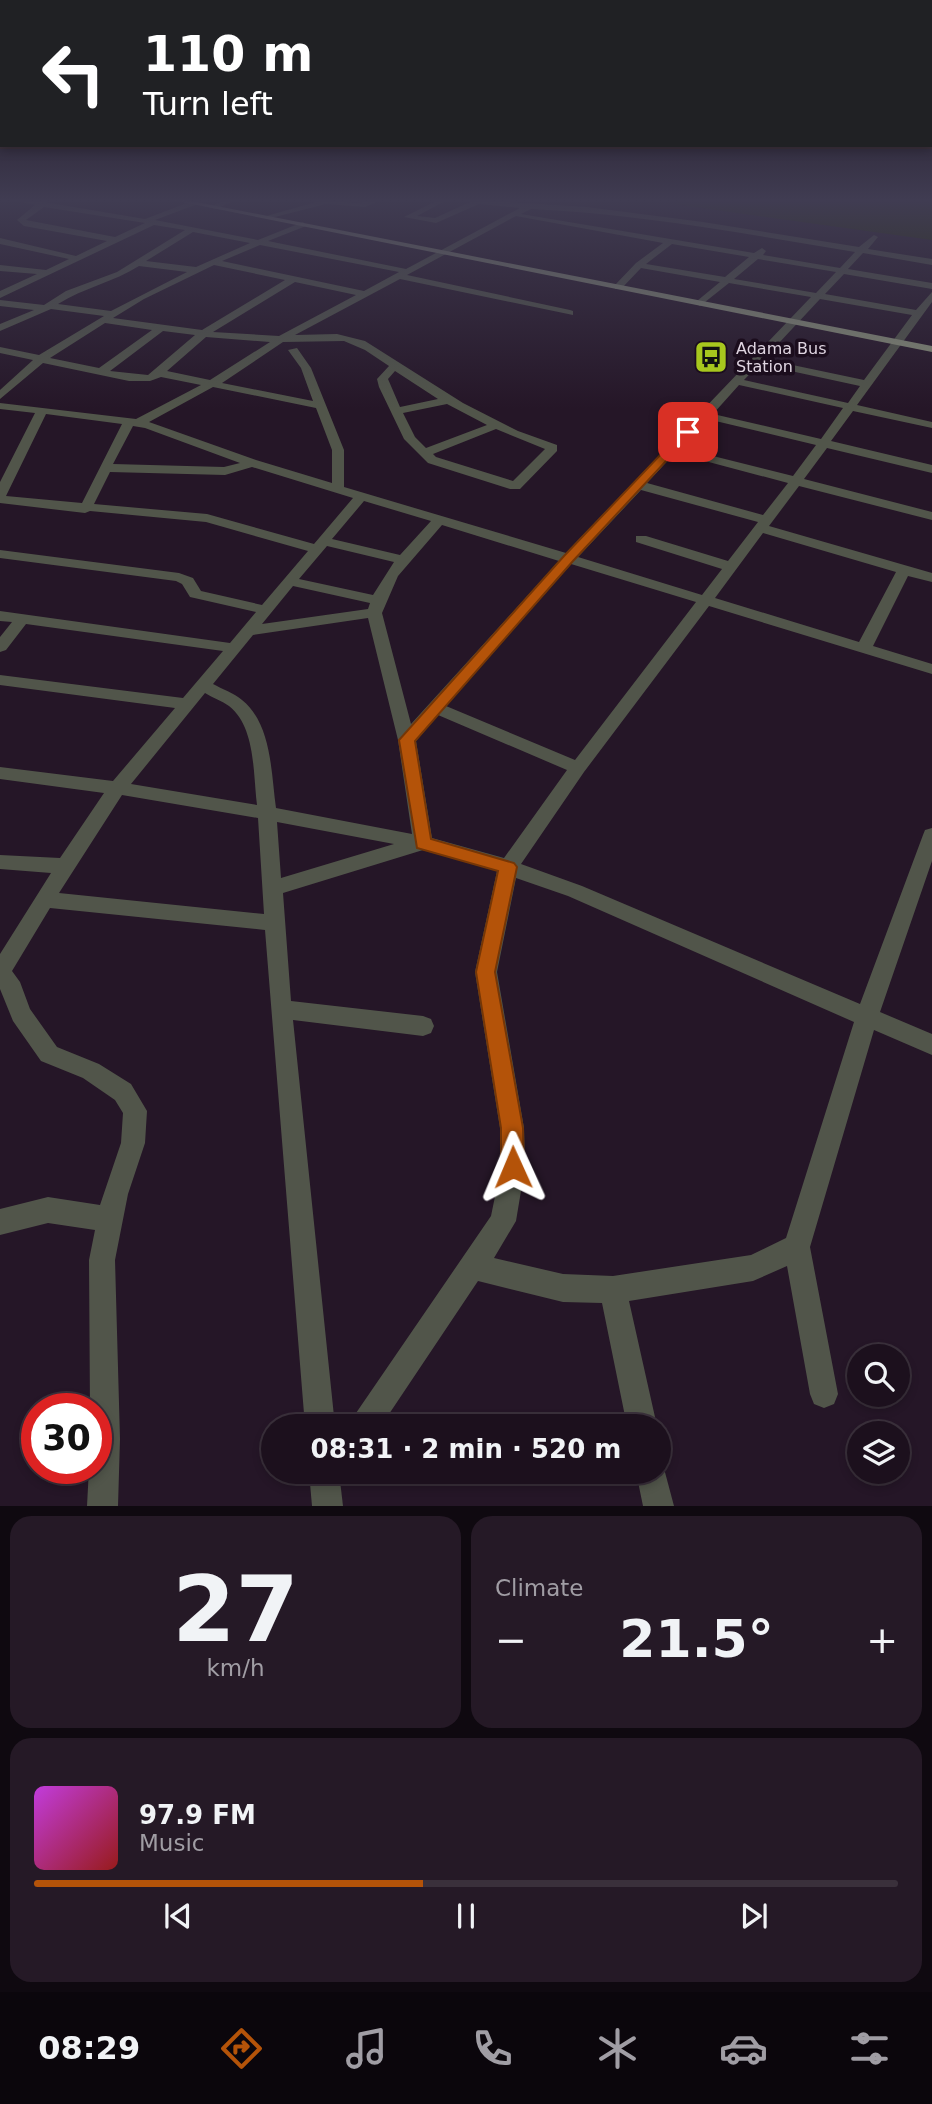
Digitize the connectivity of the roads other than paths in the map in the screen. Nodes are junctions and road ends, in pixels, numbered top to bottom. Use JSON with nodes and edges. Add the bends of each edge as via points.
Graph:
{"nodes":[{"id":1,"x":12,"y":269,"type":"edge"},
{"id":2,"x":54,"y":269,"type":"edge"},
{"id":3,"x":128,"y":269,"type":"edge"},
{"id":4,"x":190,"y":269,"type":"edge"},
{"id":5,"x":247,"y":269,"type":"edge"},
{"id":6,"x":384,"y":269,"type":"edge"},
{"id":7,"x":408,"y":269,"type":"edge"},
{"id":8,"x":528,"y":269,"type":"edge"},
{"id":9,"x":635,"y":269,"type":"edge"},
{"id":10,"x":664,"y":269,"type":"edge"},
{"id":11,"x":741,"y":269,"type":"edge"},
{"id":12,"x":838,"y":269,"type":"edge"},
{"id":13,"x":196,"y":270,"type":"joint"},
{"id":14,"x":842,"y":270,"type":"junction"},
{"id":15,"x":47,"y":273,"type":"junction"},
{"id":16,"x":401,"y":273,"type":"junction"},
{"id":17,"x":293,"y":279,"type":"junction"},
{"id":18,"x":728,"y":280,"type":"junction"},
{"id":19,"x":932,"y":286,"type":"edge"},
{"id":20,"x":618,"y":287,"type":"junction"},
{"id":21,"x":365,"y":294,"type":"junction"},
{"id":22,"x":0,"y":295,"type":"edge"},
{"id":23,"x":818,"y":295,"type":"junction"},
{"id":24,"x":932,"y":295,"type":"edge"},
{"id":25,"x":0,"y":303,"type":"edge"},
{"id":26,"x":700,"y":303,"type":"junction"},
{"id":27,"x":47,"y":307,"type":"junction"},
{"id":28,"x":919,"y":312,"type":"junction"},
{"id":29,"x":932,"y":312,"type":"edge"},
{"id":30,"x":570,"y":313,"type":"dead end"},
{"id":31,"x":107,"y":317,"type":"junction"},
{"id":32,"x":793,"y":321,"type":"junction"},
{"id":33,"x":162,"y":327,"type":"junction"},
{"id":34,"x":0,"y":328,"type":"edge"},
{"id":35,"x":204,"y":333,"type":"junction"},
{"id":36,"x":281,"y":339,"type":"junction"},
{"id":37,"x":897,"y":342,"type":"junction"},
{"id":38,"x":932,"y":349,"type":"edge"},
{"id":39,"x":0,"y":350,"type":"edge"},
{"id":40,"x":293,"y":350,"type":"dead end"},
{"id":41,"x":42,"y":358,"type":"junction"},
{"id":42,"x":756,"y":360,"type":"junction"},
{"id":43,"x":396,"y":365,"type":"junction"},
{"id":44,"x":101,"y":372,"type":"junction"},
{"id":45,"x":159,"y":373,"type":"junction"},
{"id":46,"x":736,"y":381,"type":"junction"},
{"id":47,"x":211,"y":383,"type":"junction"},
{"id":48,"x":866,"y":384,"type":"junction"},
{"id":49,"x":0,"y":396,"type":"edge"},
{"id":50,"x":448,"y":400,"type":"junction"},
{"id":51,"x":0,"y":406,"type":"edge"},
{"id":52,"x":321,"y":406,"type":"junction"},
{"id":53,"x":850,"y":407,"type":"junction"},
{"id":54,"x":42,"y":410,"type":"junction"},
{"id":55,"x":396,"y":411,"type":"junction"},
{"id":56,"x":704,"y":415,"type":"junction"},
{"id":57,"x":134,"y":422,"type":"junction"},
{"id":58,"x":932,"y":425,"type":"edge"},
{"id":59,"x":494,"y":426,"type":"junction"},
{"id":60,"x":823,"y":444,"type":"junction"},
{"id":61,"x":672,"y":449,"type":"junction"},
{"id":62,"x":424,"y":453,"type":"junction"},
{"id":63,"x":252,"y":463,"type":"junction"},
{"id":64,"x":105,"y":468,"type":"junction"},
{"id":65,"x":932,"y":469,"type":"edge"},
{"id":66,"x":796,"y":481,"type":"junction"},
{"id":67,"x":638,"y":485,"type":"junction"},
{"id":68,"x":338,"y":488,"type":"junction"},
{"id":69,"x":361,"y":496,"type":"junction"},
{"id":70,"x":0,"y":497,"type":"edge"},
{"id":71,"x":85,"y":509,"type":"junction"},
{"id":72,"x":932,"y":516,"type":"edge"},
{"id":73,"x":439,"y":520,"type":"junction"},
{"id":74,"x":763,"y":524,"type":"junction"},
{"id":75,"x":641,"y":539,"type":"dead end"},
{"id":76,"x":320,"y":545,"type":"junction"},
{"id":77,"x":0,"y":554,"type":"edge"},
{"id":78,"x":568,"y":559,"type":"junction"},
{"id":79,"x":405,"y":561,"type":"junction"},
{"id":80,"x":731,"y":567,"type":"junction"},
{"id":81,"x":904,"y":570,"type":"junction"},
{"id":82,"x":932,"y":578,"type":"edge"},
{"id":83,"x":289,"y":581,"type":"junction"},
{"id":84,"x":705,"y":600,"type":"junction"},
{"id":85,"x":375,"y":607,"type":"junction"},
{"id":86,"x":265,"y":610,"type":"junction"},
{"id":87,"x":0,"y":616,"type":"edge"},
{"id":88,"x":22,"y":619,"type":"junction"},
{"id":89,"x":248,"y":631,"type":"junction"},
{"id":90,"x":0,"y":647,"type":"edge"},
{"id":91,"x":234,"y":648,"type":"junction"},
{"id":92,"x":864,"y":648,"type":"junction"},
{"id":93,"x":932,"y":669,"type":"edge"},
{"id":94,"x":0,"y":680,"type":"edge"},
{"id":95,"x":202,"y":685,"type":"junction"},
{"id":96,"x":187,"y":704,"type":"junction"},
{"id":97,"x":436,"y":708,"type":"junction"},
{"id":98,"x":407,"y":740,"type":"junction"},
{"id":99,"x":578,"y":768,"type":"junction"},
{"id":100,"x":0,"y":773,"type":"edge"},
{"id":101,"x":117,"y":788,"type":"junction"},
{"id":102,"x":267,"y":813,"type":"junction"},
{"id":103,"x":423,"y":843,"type":"junction"},
{"id":104,"x":930,"y":845,"type":"edge"},
{"id":105,"x":0,"y":862,"type":"edge"},
{"id":106,"x":65,"y":866,"type":"junction"},
{"id":107,"x":508,"y":867,"type":"junction"},
{"id":108,"x":273,"y":888,"type":"junction"},
{"id":109,"x":44,"y":899,"type":"junction"},
{"id":110,"x":275,"y":923,"type":"junction"},
{"id":111,"x":0,"y":972,"type":"edge"},
{"id":112,"x":281,"y":1009,"type":"junction"},
{"id":113,"x":866,"y":1016,"type":"junction"},
{"id":114,"x":423,"y":1026,"type":"dead end"},
{"id":115,"x":932,"y":1045,"type":"edge"},
{"id":116,"x":110,"y":1219,"type":"junction"},
{"id":117,"x":0,"y":1222,"type":"edge"},
{"id":118,"x":797,"y":1247,"type":"junction"},
{"id":119,"x":471,"y":1266,"type":"junction"},
{"id":120,"x":613,"y":1290,"type":"junction"},
{"id":121,"x":824,"y":1394,"type":"dead end"},
{"id":122,"x":319,"y":1414,"type":"edge"},
{"id":123,"x":372,"y":1414,"type":"edge"},
{"id":124,"x":639,"y":1414,"type":"edge"},
{"id":125,"x":654,"y":1484,"type":"edge"},
{"id":126,"x":102,"y":1506,"type":"edge"},
{"id":127,"x":659,"y":1506,"type":"edge"}],
"edges":[{"from":1,"to":15,"type":"street"},
{"from":2,"to":15,"type":"street"},
{"from":3,"to":27,"type":"street"},
{"from":4,"to":13,"type":"street"},
{"from":5,"to":17,"type":"street"},
{"from":6,"to":16,"type":"street"},
{"from":7,"to":16,"type":"street"},
{"from":8,"to":20,"type":"main road"},
{"from":9,"to":20,"type":"street"},
{"from":10,"to":18,"type":"street"},
{"from":11,"to":18,"type":"street"},
{"from":12,"to":14,"type":"street"},
{"from":13,"to":31,"type":"street"},
{"from":14,"to":19,"type":"street"},
{"from":14,"to":23,"type":"street"},
{"from":15,"to":22,"type":"street"},
{"from":16,"to":21,"type":"street"},
{"from":16,"to":30,"type":"street"},
{"from":17,"to":21,"type":"street"},
{"from":17,"to":35,"type":"street"},
{"from":18,"to":23,"type":"street"},
{"from":18,"to":26,"type":"street"},
{"from":20,"to":26,"type":"main road"},
{"from":21,"to":36,"type":"street"},
{"from":23,"to":28,"type":"street"},
{"from":23,"to":32,"type":"street"},
{"from":24,"to":28,"type":"street"},
{"from":25,"to":27,"type":"street"},
{"from":26,"to":32,"type":"main road"},
{"from":27,"to":31,"type":"street"},
{"from":27,"to":34,"type":"street"},
{"from":28,"to":29,"type":"street"},
{"from":28,"to":37,"type":"street"},
{"from":31,"to":33,"type":"street"},
{"from":31,"to":41,"type":"street"},
{"from":32,"to":37,"type":"main road"},
{"from":32,"to":42,"type":"street"},
{"from":33,"to":35,"type":"street"},
{"from":33,"to":44,"type":"street"},
{"from":35,"to":36,"type":"street"},
{"from":35,"to":45,"type":"street"},
{"from":36,"to":43,"type":"street","via":[[344,337]]},
{"from":36,"to":47,"type":"street"},
{"from":37,"to":38,"type":"main road"},
{"from":37,"to":48,"type":"street"},
{"from":39,"to":41,"type":"street"},
{"from":40,"to":52,"type":"street","via":[[306,368]]},
{"from":41,"to":44,"type":"street"},
{"from":41,"to":49,"type":"street"},
{"from":42,"to":46,"type":"street"},
{"from":42,"to":48,"type":"street"},
{"from":43,"to":50,"type":"street"},
{"from":43,"to":55,"type":"street","via":[[382,379]]},
{"from":44,"to":45,"type":"street","via":[[142,379]]},
{"from":45,"to":47,"type":"street"},
{"from":46,"to":53,"type":"street"},
{"from":46,"to":56,"type":"street"},
{"from":47,"to":52,"type":"street"},
{"from":47,"to":57,"type":"street"},
{"from":48,"to":53,"type":"street"},
{"from":50,"to":55,"type":"street"},
{"from":50,"to":59,"type":"street"},
{"from":51,"to":54,"type":"street"},
{"from":52,"to":68,"type":"street","via":[[338,450]]},
{"from":53,"to":58,"type":"street"},
{"from":53,"to":60,"type":"street"},
{"from":54,"to":57,"type":"street"},
{"from":54,"to":70,"type":"street"},
{"from":55,"to":62,"type":"street","via":[[410,439]]},
{"from":56,"to":60,"type":"street"},
{"from":56,"to":61,"type":"street"},
{"from":57,"to":63,"type":"street"},
{"from":57,"to":64,"type":"street"},
{"from":59,"to":62,"type":"street"},
{"from":59,"to":62,"type":"street","via":[[553,448],[515,486],[443,465]]},
{"from":60,"to":65,"type":"street"},
{"from":60,"to":66,"type":"street"},
{"from":61,"to":66,"type":"street"},
{"from":61,"to":67,"type":"street"},
{"from":63,"to":64,"type":"street","via":[[225,471]]},
{"from":63,"to":68,"type":"street"},
{"from":64,"to":71,"type":"street"},
{"from":66,"to":72,"type":"street"},
{"from":66,"to":74,"type":"street"},
{"from":67,"to":74,"type":"street"},
{"from":67,"to":78,"type":"street"},
{"from":68,"to":69,"type":"street"},
{"from":69,"to":73,"type":"street"},
{"from":69,"to":76,"type":"street"},
{"from":70,"to":71,"type":"street"},
{"from":71,"to":76,"type":"street","via":[[207,518]]},
{"from":73,"to":78,"type":"street"},
{"from":73,"to":79,"type":"street"},
{"from":74,"to":80,"type":"street"},
{"from":74,"to":81,"type":"street"},
{"from":75,"to":80,"type":"street"},
{"from":76,"to":79,"type":"street"},
{"from":76,"to":83,"type":"street"},
{"from":77,"to":86,"type":"street","via":[[178,577],[188,581],[195,594]]},
{"from":78,"to":84,"type":"street"},
{"from":78,"to":97,"type":"street"},
{"from":79,"to":85,"type":"street"},
{"from":80,"to":84,"type":"street"},
{"from":81,"to":82,"type":"street"},
{"from":81,"to":92,"type":"street"},
{"from":83,"to":85,"type":"street"},
{"from":83,"to":86,"type":"street"},
{"from":84,"to":92,"type":"street"},
{"from":84,"to":99,"type":"street"},
{"from":85,"to":89,"type":"street"},
{"from":85,"to":98,"type":"street"},
{"from":86,"to":89,"type":"street"},
{"from":87,"to":88,"type":"street"},
{"from":88,"to":90,"type":"street"},
{"from":88,"to":91,"type":"street"},
{"from":89,"to":91,"type":"street"},
{"from":91,"to":95,"type":"street"},
{"from":92,"to":93,"type":"street"},
{"from":94,"to":96,"type":"street"},
{"from":95,"to":96,"type":"street"},
{"from":95,"to":102,"type":"street","via":[[236,703],[251,721]]},
{"from":96,"to":101,"type":"street"},
{"from":97,"to":98,"type":"street"},
{"from":97,"to":99,"type":"street"},
{"from":98,"to":103,"type":"street"},
{"from":99,"to":107,"type":"street"},
{"from":100,"to":101,"type":"street"},
{"from":101,"to":102,"type":"street"},
{"from":101,"to":106,"type":"street"},
{"from":102,"to":103,"type":"street"},
{"from":102,"to":108,"type":"street"},
{"from":103,"to":107,"type":"street"},
{"from":103,"to":108,"type":"street"},
{"from":104,"to":113,"type":"street"},
{"from":105,"to":106,"type":"street"},
{"from":106,"to":109,"type":"street"},
{"from":107,"to":113,"type":"street","via":[[575,891]]},
{"from":107,"to":119,"type":"street","via":[[486,972],[512,1128],[513,1167],[503,1221]]},
{"from":108,"to":110,"type":"street"},
{"from":109,"to":110,"type":"street"},
{"from":109,"to":111,"type":"street"},
{"from":110,"to":112,"type":"street"},
{"from":111,"to":116,"type":"street","via":[[21,1014],[49,1054],[102,1078],[123,1093],[135,1111],[133,1143]]},
{"from":112,"to":114,"type":"street"},
{"from":112,"to":122,"type":"street"},
{"from":113,"to":115,"type":"street"},
{"from":113,"to":118,"type":"street"},
{"from":116,"to":117,"type":"street","via":[[48,1210]]},
{"from":116,"to":126,"type":"street","via":[[102,1260]]},
{"from":118,"to":120,"type":"street","via":[[753,1268]]},
{"from":118,"to":121,"type":"street"},
{"from":119,"to":120,"type":"street","via":[[562,1288]]},
{"from":119,"to":123,"type":"street"},
{"from":120,"to":124,"type":"street"},
{"from":125,"to":127,"type":"street"}]}
